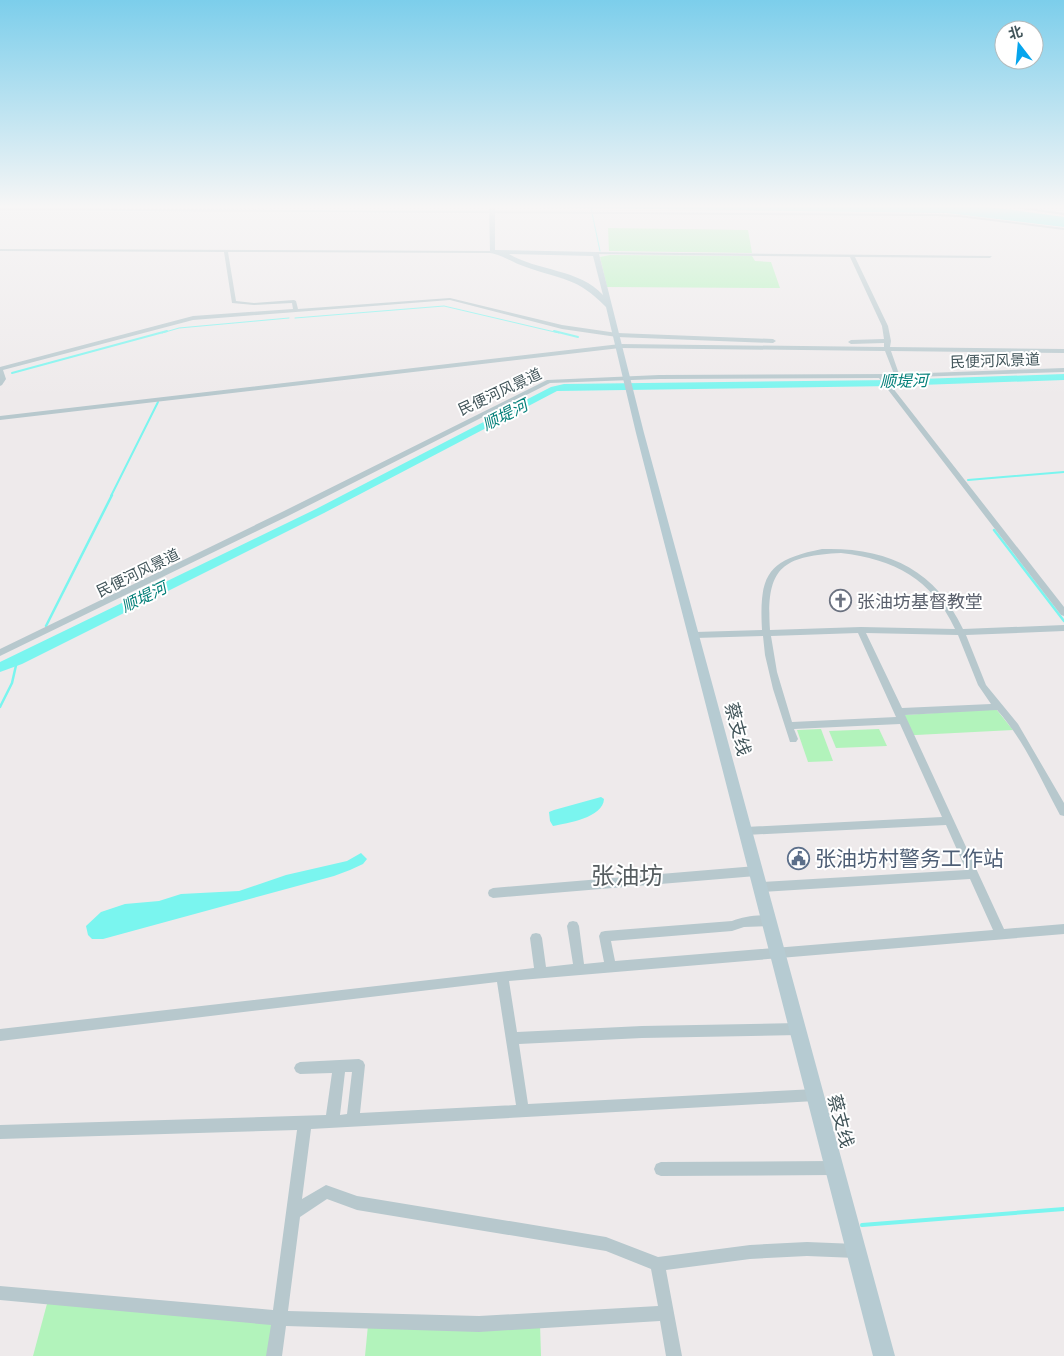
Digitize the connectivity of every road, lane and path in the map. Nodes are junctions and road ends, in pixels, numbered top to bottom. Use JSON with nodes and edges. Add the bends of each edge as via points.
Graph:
{"nodes":[{"id":1,"x":229,"y":270,"type":"edge"},
{"id":2,"x":544,"y":270,"type":"edge"},
{"id":3,"x":599,"y":270,"type":"edge"},
{"id":4,"x":859,"y":270,"type":"edge"},
{"id":5,"x":610,"y":308,"type":"junction"},
{"id":6,"x":296,"y":310,"type":"junction"},
{"id":7,"x":617,"y":335,"type":"junction"},
{"id":8,"x":888,"y":341,"type":"junction"},
{"id":9,"x":620,"y":346,"type":"junction"},
{"id":10,"x":888,"y":348,"type":"junction"},
{"id":11,"x":1064,"y":351,"type":"edge"},
{"id":12,"x":0,"y":370,"type":"edge"},
{"id":13,"x":1064,"y":370,"type":"edge"},
{"id":14,"x":897,"y":376,"type":"junction"},
{"id":15,"x":882,"y":378,"type":"junction"},
{"id":16,"x":0,"y":384,"type":"edge"},
{"id":17,"x":628,"y":385,"type":"junction"},
{"id":18,"x":889,"y":386,"type":"joint"},
{"id":19,"x":0,"y":418,"type":"edge"},
{"id":20,"x":1064,"y":613,"type":"edge"},
{"id":21,"x":1064,"y":628,"type":"edge"},
{"id":22,"x":861,"y":630,"type":"junction"},
{"id":23,"x":766,"y":632,"type":"junction"},
{"id":24,"x":961,"y":632,"type":"junction"},
{"id":25,"x":694,"y":635,"type":"junction"},
{"id":26,"x":0,"y":653,"type":"edge"},
{"id":27,"x":998,"y":707,"type":"junction"},
{"id":28,"x":901,"y":716,"type":"junction"},
{"id":29,"x":789,"y":726,"type":"junction"},
{"id":30,"x":793,"y":739,"type":"dead end"},
{"id":31,"x":1064,"y":812,"type":"edge"},
{"id":32,"x":949,"y":821,"type":"junction"},
{"id":33,"x":746,"y":831,"type":"junction"},
{"id":34,"x":756,"y":870,"type":"junction"},
{"id":35,"x":974,"y":874,"type":"junction"},
{"id":36,"x":760,"y":887,"type":"junction"},
{"id":37,"x":493,"y":893,"type":"dead end"},
{"id":38,"x":769,"y":921,"type":"junction"},
{"id":39,"x":573,"y":926,"type":"dead end"},
{"id":40,"x":1064,"y":928,"type":"edge"},
{"id":41,"x":1001,"y":934,"type":"junction"},
{"id":42,"x":536,"y":938,"type":"dead end"},
{"id":43,"x":777,"y":952,"type":"junction"},
{"id":44,"x":610,"y":966,"type":"junction"},
{"id":45,"x":579,"y":969,"type":"junction"},
{"id":46,"x":540,"y":972,"type":"junction"},
{"id":47,"x":502,"y":976,"type":"junction"},
{"id":48,"x":798,"y":1029,"type":"junction"},
{"id":49,"x":0,"y":1035,"type":"edge"},
{"id":50,"x":511,"y":1038,"type":"junction"},
{"id":51,"x":339,"y":1066,"type":"junction"},
{"id":52,"x":300,"y":1068,"type":"dead end"},
{"id":53,"x":815,"y":1095,"type":"junction"},
{"id":54,"x":523,"y":1111,"type":"junction"},
{"id":55,"x":353,"y":1120,"type":"junction"},
{"id":56,"x":332,"y":1122,"type":"junction"},
{"id":57,"x":305,"y":1123,"type":"junction"},
{"id":58,"x":0,"y":1132,"type":"edge"},
{"id":59,"x":834,"y":1168,"type":"junction"},
{"id":60,"x":661,"y":1169,"type":"dead end"},
{"id":61,"x":292,"y":1214,"type":"junction"},
{"id":62,"x":856,"y":1251,"type":"junction"},
{"id":63,"x":658,"y":1264,"type":"junction"},
{"id":64,"x":0,"y":1293,"type":"edge"},
{"id":65,"x":667,"y":1313,"type":"junction"},
{"id":66,"x":279,"y":1318,"type":"junction"},
{"id":67,"x":274,"y":1356,"type":"edge"},
{"id":68,"x":674,"y":1356,"type":"edge"},
{"id":69,"x":884,"y":1356,"type":"edge"}],
"edges":[{"from":1,"to":6,"type":"street","via":[[234,302],[294,301]]},
{"from":2,"to":5,"type":"street","via":[[580,282],[597,293]]},
{"from":3,"to":5,"type":"street","name":"蔡支线"},
{"from":4,"to":8,"type":"street","via":[[885,326]]},
{"from":5,"to":7,"type":"street","name":"蔡支线"},
{"from":6,"to":7,"type":"street","via":[[450,299],[562,327]]},
{"from":6,"to":12,"type":"street","via":[[194,318]]},
{"from":7,"to":8,"type":"street","via":[[764,341]]},
{"from":7,"to":9,"type":"street","name":"蔡支线"},
{"from":8,"to":10,"type":"street"},
{"from":9,"to":10,"type":"street"},
{"from":9,"to":17,"type":"street","name":"蔡支线"},
{"from":9,"to":19,"type":"street"},
{"from":10,"to":11,"type":"street"},
{"from":10,"to":14,"type":"street"},
{"from":12,"to":16,"type":"street"},
{"from":13,"to":14,"type":"street","name":"民便河风景道"},
{"from":14,"to":15,"type":"street","name":"民便河风景道"},
{"from":15,"to":17,"type":"street","name":"民便河风景道"},
{"from":15,"to":18,"type":"street"},
{"from":17,"to":25,"type":"street","name":"蔡支线"},
{"from":17,"to":26,"type":"street","name":"民便河风景道","via":[[545,382]]},
{"from":18,"to":20,"type":"street"},
{"from":21,"to":24,"type":"street"},
{"from":22,"to":23,"type":"street"},
{"from":22,"to":24,"type":"street"},
{"from":22,"to":28,"type":"street"},
{"from":23,"to":24,"type":"street","via":[[766,592],[771,576],[794,558],[841,551],[865,553],[916,576],[940,596]]},
{"from":23,"to":25,"type":"street"},
{"from":23,"to":29,"type":"street","via":[[775,686]]},
{"from":24,"to":27,"type":"street","via":[[982,686]]},
{"from":25,"to":33,"type":"street","name":"蔡支线"},
{"from":27,"to":28,"type":"street"},
{"from":27,"to":31,"type":"street","via":[[1014,725]]},
{"from":28,"to":29,"type":"street"},
{"from":28,"to":32,"type":"street"},
{"from":29,"to":30,"type":"street"},
{"from":32,"to":33,"type":"street"},
{"from":32,"to":35,"type":"street"},
{"from":33,"to":34,"type":"street","name":"蔡支线"},
{"from":34,"to":36,"type":"street","name":"蔡支线"},
{"from":34,"to":37,"type":"street"},
{"from":35,"to":36,"type":"street"},
{"from":35,"to":41,"type":"street"},
{"from":36,"to":38,"type":"street","name":"蔡支线"},
{"from":38,"to":43,"type":"street","name":"蔡支线"},
{"from":38,"to":44,"type":"street","via":[[605,936]]},
{"from":39,"to":45,"type":"street"},
{"from":40,"to":41,"type":"street"},
{"from":41,"to":43,"type":"street"},
{"from":42,"to":46,"type":"street"},
{"from":43,"to":44,"type":"street"},
{"from":43,"to":48,"type":"street","name":"蔡支线"},
{"from":44,"to":45,"type":"street"},
{"from":45,"to":46,"type":"street"},
{"from":46,"to":47,"type":"street"},
{"from":47,"to":49,"type":"street"},
{"from":47,"to":50,"type":"street"},
{"from":48,"to":50,"type":"street"},
{"from":48,"to":53,"type":"street","name":"蔡支线"},
{"from":50,"to":54,"type":"street"},
{"from":51,"to":52,"type":"street"},
{"from":51,"to":55,"type":"street","via":[[359,1065]]},
{"from":51,"to":56,"type":"street"},
{"from":53,"to":54,"type":"street"},
{"from":53,"to":59,"type":"street","name":"蔡支线"},
{"from":54,"to":55,"type":"street"},
{"from":55,"to":56,"type":"street"},
{"from":56,"to":57,"type":"street"},
{"from":57,"to":58,"type":"street"},
{"from":57,"to":61,"type":"street"},
{"from":59,"to":60,"type":"street"},
{"from":59,"to":62,"type":"street","name":"蔡支线"},
{"from":61,"to":63,"type":"street","via":[[326,1192],[357,1203],[606,1244]]},
{"from":61,"to":66,"type":"street"},
{"from":62,"to":63,"type":"street","via":[[750,1252]]},
{"from":62,"to":69,"type":"street","name":"蔡支线"},
{"from":63,"to":65,"type":"street"},
{"from":64,"to":66,"type":"street"},
{"from":65,"to":66,"type":"street","via":[[479,1324]]},
{"from":65,"to":68,"type":"street"},
{"from":66,"to":67,"type":"street"}]}
